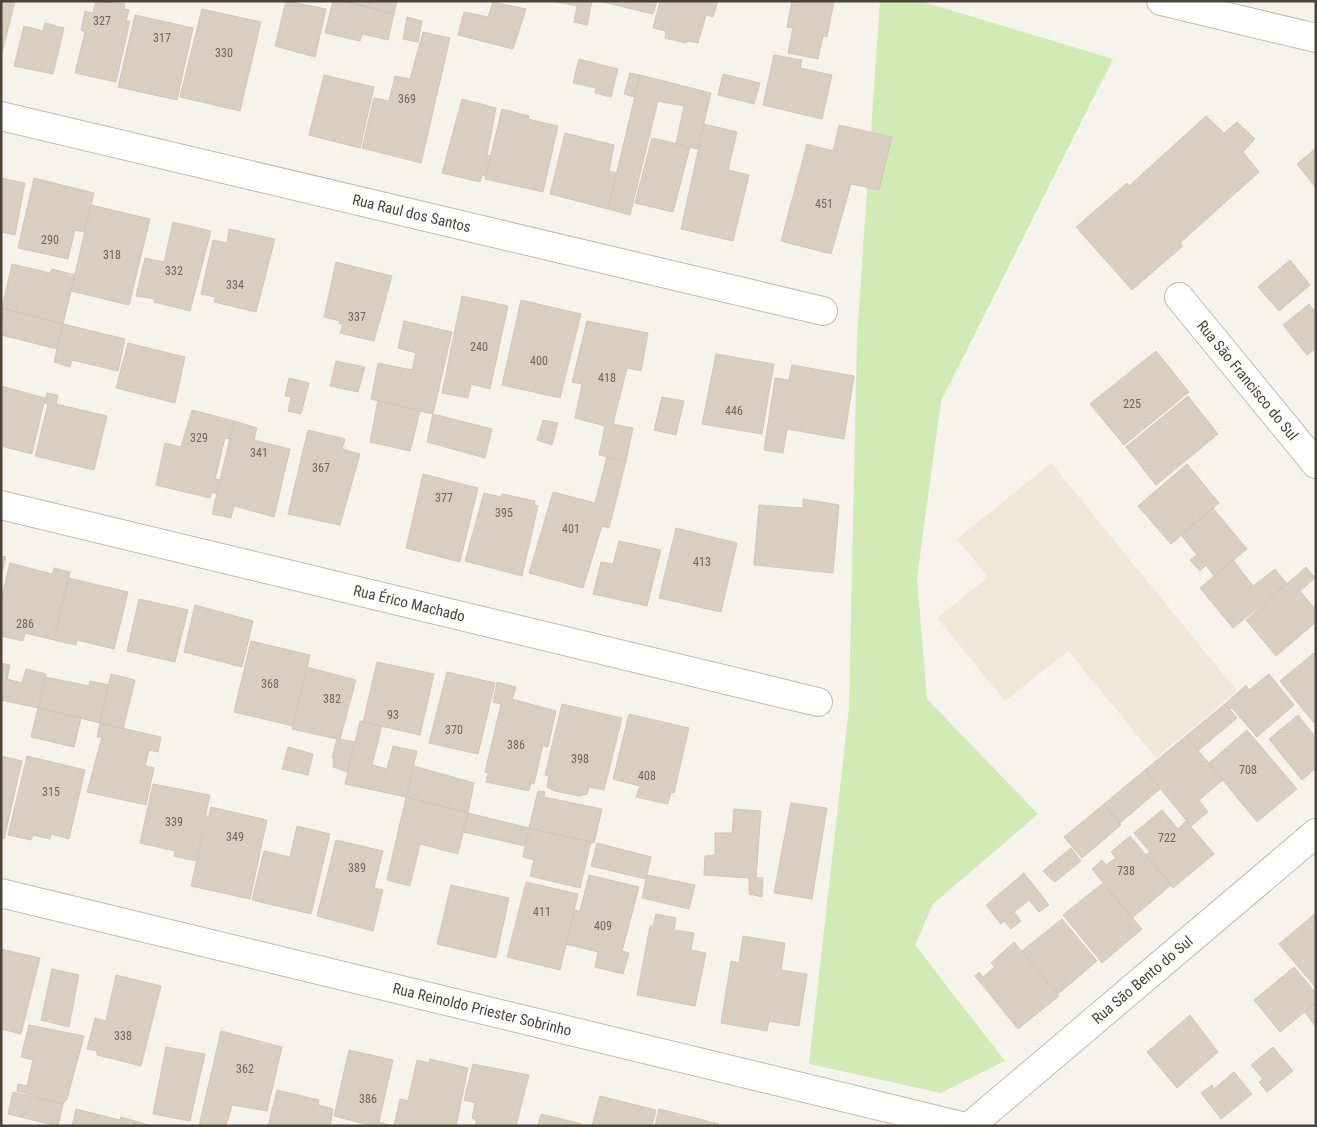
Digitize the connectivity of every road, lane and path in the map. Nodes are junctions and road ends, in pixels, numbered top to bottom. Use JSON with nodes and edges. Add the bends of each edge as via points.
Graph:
{"nodes":[{"id":1,"x":1160,"y":1,"type":"edge"},
{"id":2,"x":1316,"y":38,"type":"edge"},
{"id":3,"x":1,"y":116,"type":"edge"},
{"id":4,"x":1179,"y":297,"type":"dead end"},
{"id":5,"x":822,"y":311,"type":"dead end"},
{"id":6,"x":1316,"y":464,"type":"edge"},
{"id":7,"x":1,"y":505,"type":"edge"},
{"id":8,"x":818,"y":702,"type":"dead end"},
{"id":9,"x":1316,"y":833,"type":"edge"},
{"id":10,"x":1,"y":893,"type":"edge"},
{"id":11,"x":962,"y":1126,"type":"edge"},
{"id":12,"x":970,"y":1126,"type":"edge"}],
"edges":[{"from":1,"to":2,"type":"street"},
{"from":3,"to":5,"type":"street","name":"Rua Raul dos Santos"},
{"from":4,"to":6,"type":"street","name":"Rua São Francisco do Sul"},
{"from":7,"to":8,"type":"street","name":"Rua Érico Machado"},
{"from":9,"to":12,"type":"street","name":"Rua São Bento do Sul"},
{"from":10,"to":11,"type":"street","name":"Rua Reinoldo Priester Sobrinho"}]}
